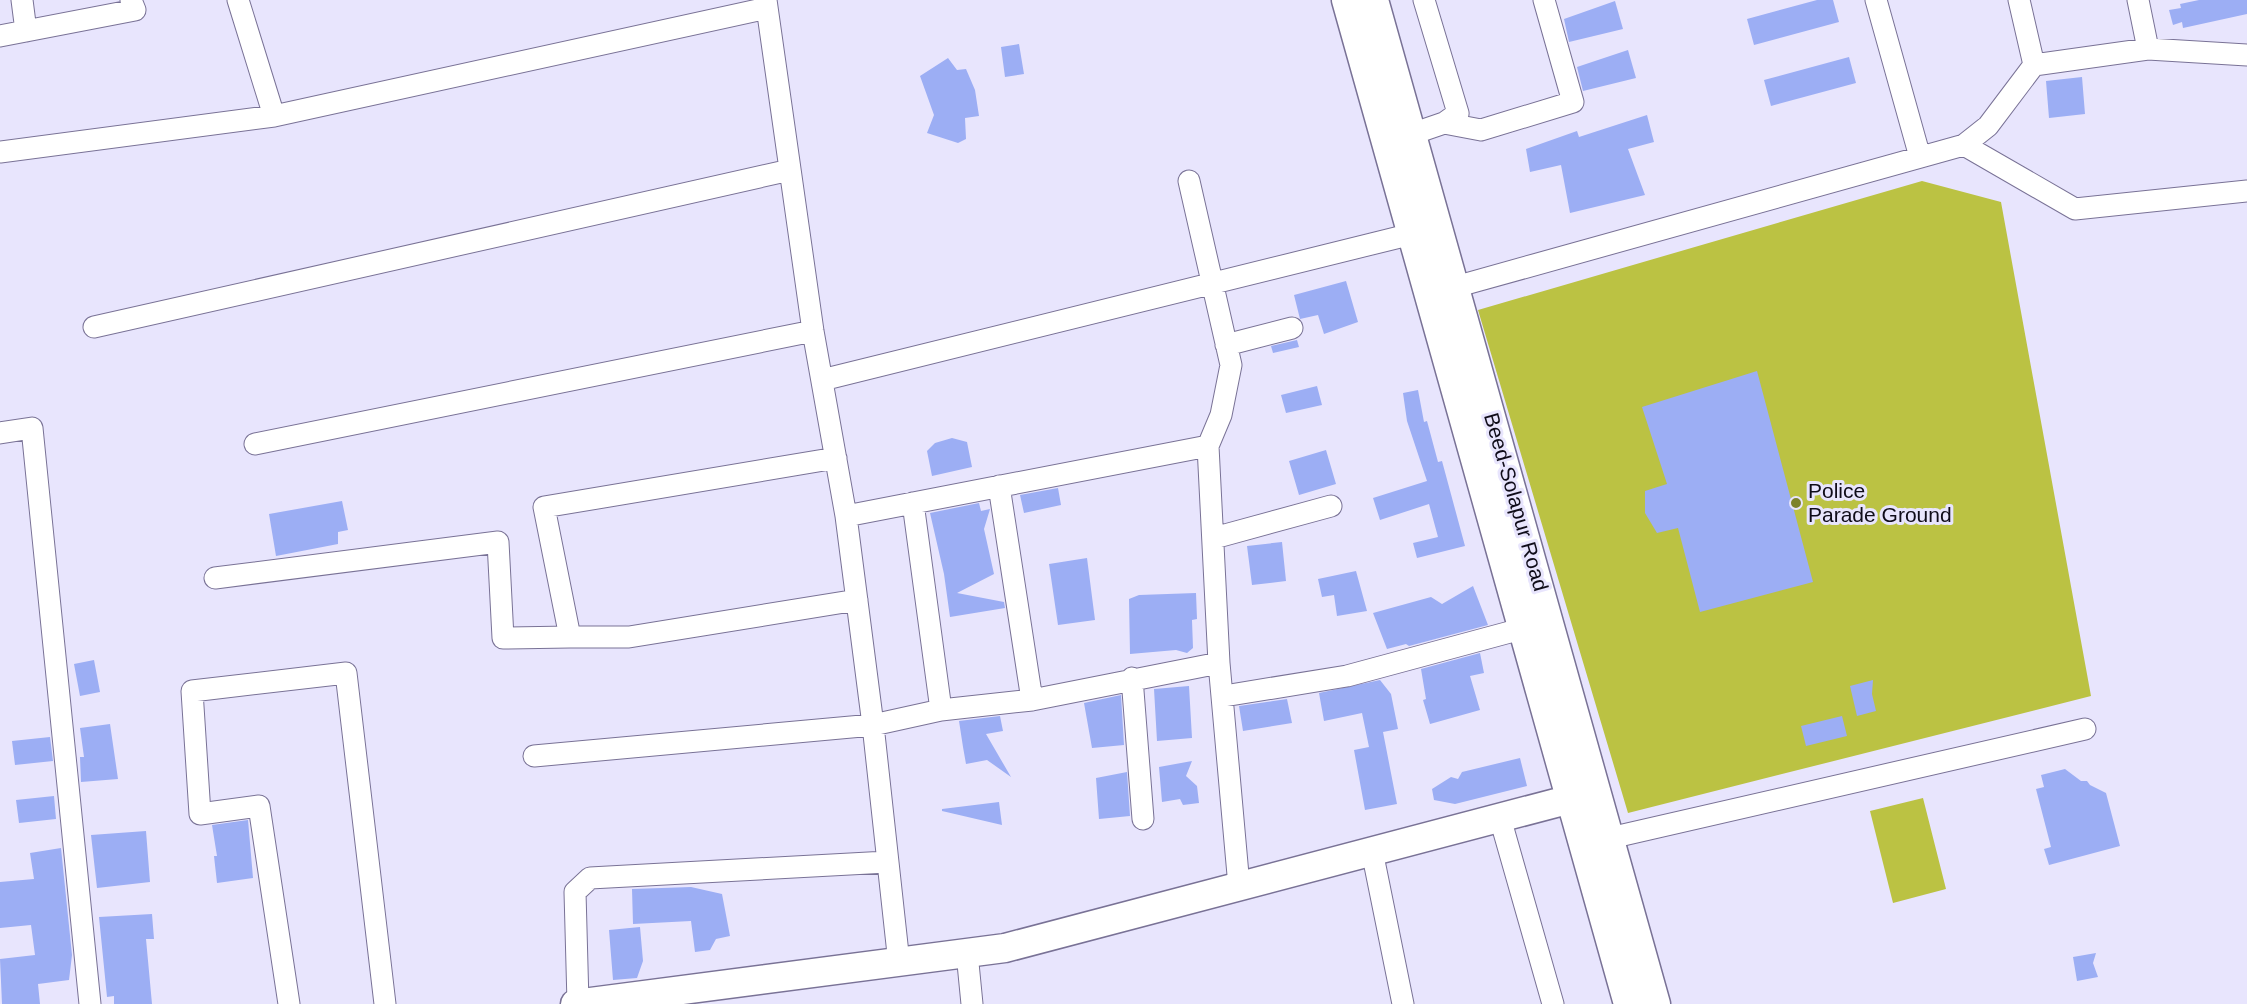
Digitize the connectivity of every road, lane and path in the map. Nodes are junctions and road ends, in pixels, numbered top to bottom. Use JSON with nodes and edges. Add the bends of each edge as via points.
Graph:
{"nodes":[{"id":1,"x":22,"y":0,"type":"edge"},
{"id":2,"x":131,"y":0,"type":"edge"},
{"id":3,"x":238,"y":0,"type":"edge"},
{"id":4,"x":1346,"y":0,"type":"edge"},
{"id":5,"x":1374,"y":0,"type":"edge"},
{"id":6,"x":1424,"y":0,"type":"edge"},
{"id":7,"x":1544,"y":0,"type":"edge"},
{"id":8,"x":1876,"y":0,"type":"edge"},
{"id":9,"x":2019,"y":0,"type":"edge"},
{"id":10,"x":2138,"y":0,"type":"edge"},
{"id":11,"x":767,"y":4,"type":"edge"},
{"id":12,"x":26,"y":32,"type":"junction"},
{"id":13,"x":0,"y":36,"type":"edge"},
{"id":14,"x":2148,"y":50,"type":"junction"},
{"id":15,"x":2247,"y":55,"type":"edge"},
{"id":16,"x":2034,"y":65,"type":"junction"},
{"id":17,"x":274,"y":116,"type":"junction"},
{"id":18,"x":1444,"y":123,"type":"junction"},
{"id":19,"x":1412,"y":134,"type":"junction"},
{"id":20,"x":1964,"y":145,"type":"junction"},
{"id":21,"x":0,"y":152,"type":"edge"},
{"id":22,"x":1920,"y":157,"type":"junction"},
{"id":23,"x":790,"y":170,"type":"junction"},
{"id":24,"x":1189,"y":181,"type":"dead end"},
{"id":25,"x":2247,"y":191,"type":"edge"},
{"id":26,"x":1412,"y":234,"type":"junction"},
{"id":27,"x":1212,"y":284,"type":"junction"},
{"id":28,"x":1455,"y":287,"type":"junction"},
{"id":29,"x":94,"y":327,"type":"dead end"},
{"id":30,"x":1292,"y":327,"type":"dead end"},
{"id":31,"x":813,"y":331,"type":"junction"},
{"id":32,"x":1226,"y":345,"type":"junction"},
{"id":33,"x":822,"y":380,"type":"junction"},
{"id":34,"x":0,"y":433,"type":"edge"},
{"id":35,"x":255,"y":444,"type":"dead end"},
{"id":36,"x":1208,"y":446,"type":"junction"},
{"id":37,"x":836,"y":458,"type":"junction"},
{"id":38,"x":999,"y":486,"type":"junction"},
{"id":39,"x":913,"y":503,"type":"junction"},
{"id":40,"x":1330,"y":506,"type":"dead end"},
{"id":41,"x":846,"y":516,"type":"junction"},
{"id":42,"x":1214,"y":538,"type":"junction"},
{"id":43,"x":214,"y":578,"type":"dead end"},
{"id":44,"x":857,"y":600,"type":"junction"},
{"id":45,"x":1521,"y":629,"type":"junction"},
{"id":46,"x":570,"y":637,"type":"junction"},
{"id":47,"x":1219,"y":663,"type":"junction"},
{"id":48,"x":1132,"y":678,"type":"junction"},
{"id":49,"x":1224,"y":696,"type":"junction"},
{"id":50,"x":1032,"y":700,"type":"junction"},
{"id":51,"x":941,"y":710,"type":"junction"},
{"id":52,"x":873,"y":725,"type":"junction"},
{"id":53,"x":2085,"y":729,"type":"dead end"},
{"id":54,"x":534,"y":756,"type":"dead end"},
{"id":55,"x":1570,"y":799,"type":"junction"},
{"id":56,"x":1500,"y":818,"type":"junction"},
{"id":57,"x":1143,"y":819,"type":"dead end"},
{"id":58,"x":1610,"y":838,"type":"junction"},
{"id":59,"x":1372,"y":851,"type":"junction"},
{"id":60,"x":887,"y":862,"type":"junction"},
{"id":61,"x":1239,"y":886,"type":"junction"},
{"id":62,"x":967,"y":953,"type":"junction"},
{"id":63,"x":899,"y":963,"type":"junction"},
{"id":64,"x":90,"y":1004,"type":"edge"},
{"id":65,"x":289,"y":1004,"type":"edge"},
{"id":66,"x":386,"y":1004,"type":"edge"},
{"id":67,"x":577,"y":1004,"type":"edge"},
{"id":68,"x":972,"y":1004,"type":"edge"},
{"id":69,"x":1403,"y":1004,"type":"edge"},
{"id":70,"x":1553,"y":1004,"type":"edge"},
{"id":71,"x":1628,"y":1004,"type":"edge"},
{"id":72,"x":1656,"y":1004,"type":"edge"}],
"edges":[{"from":1,"to":12,"type":"street"},
{"from":2,"to":12,"type":"street","via":[[135,10]]},
{"from":3,"to":17,"type":"street"},
{"from":4,"to":26,"type":"main road","name":"Beed-Solapur Road"},
{"from":5,"to":19,"type":"main road","name":"Beed-Solapur Road"},
{"from":6,"to":18,"type":"street","via":[[1458,113]]},
{"from":7,"to":18,"type":"street","via":[[1573,102],[1481,130]]},
{"from":8,"to":22,"type":"street"},
{"from":9,"to":16,"type":"street"},
{"from":10,"to":14,"type":"street"},
{"from":11,"to":17,"type":"street"},
{"from":11,"to":23,"type":"street"},
{"from":12,"to":13,"type":"street"},
{"from":14,"to":15,"type":"street"},
{"from":14,"to":16,"type":"street"},
{"from":16,"to":20,"type":"street","via":[[1988,126]]},
{"from":17,"to":21,"type":"street"},
{"from":18,"to":19,"type":"street"},
{"from":19,"to":28,"type":"main road","name":"Beed-Solapur Road"},
{"from":20,"to":22,"type":"street"},
{"from":20,"to":25,"type":"street","via":[[2075,209]]},
{"from":22,"to":28,"type":"street"},
{"from":23,"to":29,"type":"street"},
{"from":23,"to":31,"type":"street"},
{"from":24,"to":27,"type":"street"},
{"from":26,"to":27,"type":"street"},
{"from":26,"to":45,"type":"main road","name":"Beed-Solapur Road"},
{"from":27,"to":32,"type":"street"},
{"from":27,"to":33,"type":"street"},
{"from":28,"to":58,"type":"main road","name":"Beed-Solapur Road"},
{"from":30,"to":32,"type":"street"},
{"from":31,"to":33,"type":"street"},
{"from":31,"to":35,"type":"street"},
{"from":32,"to":36,"type":"street","via":[[1231,365],[1221,414]]},
{"from":33,"to":37,"type":"street"},
{"from":34,"to":64,"type":"street","via":[[32,428]]},
{"from":36,"to":38,"type":"street"},
{"from":36,"to":42,"type":"street"},
{"from":37,"to":41,"type":"street"},
{"from":37,"to":46,"type":"street","via":[[544,507]]},
{"from":38,"to":39,"type":"street"},
{"from":38,"to":50,"type":"street"},
{"from":39,"to":41,"type":"street"},
{"from":39,"to":51,"type":"street"},
{"from":40,"to":42,"type":"street"},
{"from":41,"to":44,"type":"street"},
{"from":42,"to":47,"type":"street"},
{"from":43,"to":46,"type":"street","via":[[498,542],[503,638]]},
{"from":44,"to":46,"type":"street","via":[[629,637]]},
{"from":44,"to":52,"type":"street"},
{"from":45,"to":49,"type":"street","via":[[1347,676]]},
{"from":45,"to":55,"type":"main road","name":"Beed-Solapur Road"},
{"from":47,"to":48,"type":"street"},
{"from":47,"to":49,"type":"street"},
{"from":48,"to":50,"type":"street"},
{"from":48,"to":57,"type":"street"},
{"from":49,"to":61,"type":"street"},
{"from":50,"to":51,"type":"street"},
{"from":51,"to":52,"type":"street"},
{"from":52,"to":54,"type":"street"},
{"from":52,"to":60,"type":"street"},
{"from":53,"to":58,"type":"street"},
{"from":55,"to":56,"type":"main road"},
{"from":55,"to":71,"type":"main road","name":"Beed-Solapur Road"},
{"from":56,"to":59,"type":"main road"},
{"from":56,"to":70,"type":"street"},
{"from":58,"to":72,"type":"main road","name":"Beed-Solapur Road"},
{"from":59,"to":61,"type":"main road"},
{"from":59,"to":69,"type":"street"},
{"from":60,"to":63,"type":"street"},
{"from":60,"to":67,"type":"street","via":[[590,878],[575,892]]},
{"from":61,"to":62,"type":"main road","via":[[1005,948]]},
{"from":62,"to":63,"type":"main road"},
{"from":62,"to":68,"type":"street"},
{"from":63,"to":67,"type":"main road"},
{"from":65,"to":66,"type":"street","via":[[260,806],[201,814],[192,691],[346,673]]}]}
